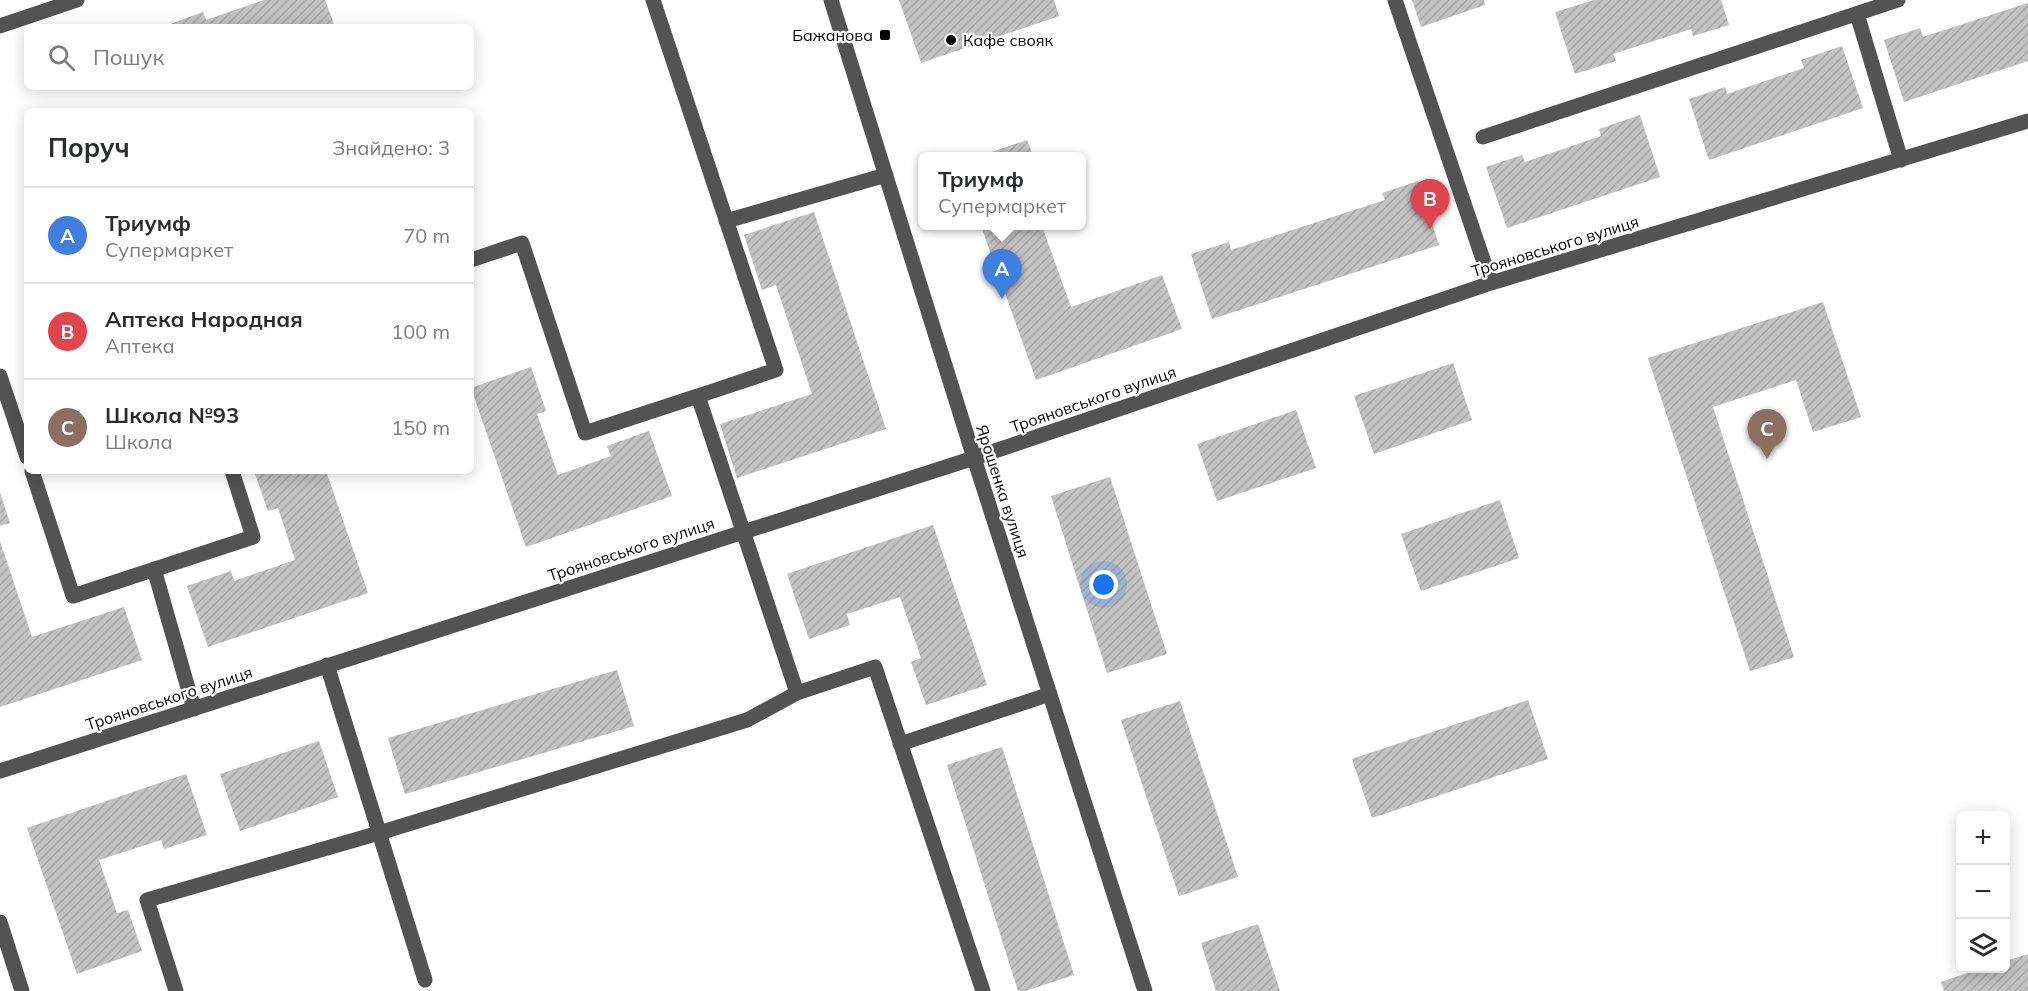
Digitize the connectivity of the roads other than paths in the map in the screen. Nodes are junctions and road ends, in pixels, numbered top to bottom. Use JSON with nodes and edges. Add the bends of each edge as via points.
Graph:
{"nodes":[{"id":1,"x":77,"y":0,"type":"edge"},
{"id":2,"x":653,"y":0,"type":"edge"},
{"id":3,"x":831,"y":0,"type":"edge"},
{"id":4,"x":1395,"y":0,"type":"edge"},
{"id":5,"x":1898,"y":0,"type":"edge"},
{"id":6,"x":1857,"y":14,"type":"junction"},
{"id":7,"x":0,"y":26,"type":"edge"},
{"id":8,"x":2028,"y":121,"type":"edge"},
{"id":9,"x":1483,"y":137,"type":"dead end"},
{"id":10,"x":1901,"y":160,"type":"junction"},
{"id":11,"x":886,"y":175,"type":"junction"},
{"id":12,"x":726,"y":221,"type":"junction"},
{"id":13,"x":474,"y":259,"type":"edge"},
{"id":14,"x":1491,"y":284,"type":"junction"},
{"id":15,"x":0,"y":376,"type":"edge"},
{"id":16,"x":698,"y":396,"type":"junction"},
{"id":17,"x":24,"y":448,"type":"edge"},
{"id":18,"x":974,"y":458,"type":"junction"},
{"id":19,"x":33,"y":474,"type":"edge"},
{"id":20,"x":232,"y":474,"type":"edge"},
{"id":21,"x":743,"y":532,"type":"junction"},
{"id":22,"x":154,"y":569,"type":"junction"},
{"id":23,"x":327,"y":665,"type":"junction"},
{"id":24,"x":796,"y":693,"type":"junction"},
{"id":25,"x":1050,"y":694,"type":"junction"},
{"id":26,"x":194,"y":709,"type":"junction"},
{"id":27,"x":900,"y":744,"type":"junction"},
{"id":28,"x":0,"y":771,"type":"edge"},
{"id":29,"x":379,"y":833,"type":"junction"},
{"id":30,"x":0,"y":922,"type":"edge"},
{"id":31,"x":424,"y":980,"type":"dead end"},
{"id":32,"x":22,"y":991,"type":"edge"},
{"id":33,"x":176,"y":991,"type":"edge"},
{"id":34,"x":983,"y":991,"type":"edge"},
{"id":35,"x":1145,"y":991,"type":"edge"}],
"edges":[{"from":1,"to":7,"type":"street"},
{"from":2,"to":12,"type":"street"},
{"from":3,"to":11,"type":"street","name":"Ярошенка вулиця"},
{"from":4,"to":14,"type":"street"},
{"from":5,"to":6,"type":"street"},
{"from":6,"to":9,"type":"street"},
{"from":6,"to":10,"type":"street"},
{"from":8,"to":10,"type":"street","name":"Трояновського вулиця"},
{"from":10,"to":14,"type":"street","name":"Трояновського вулиця"},
{"from":11,"to":12,"type":"street"},
{"from":11,"to":18,"type":"street","name":"Ярошенка вулиця"},
{"from":12,"to":16,"type":"street","via":[[776,370]]},
{"from":13,"to":16,"type":"street","via":[[522,243],[585,433]]},
{"from":14,"to":18,"type":"street","name":"Трояновського вулиця"},
{"from":15,"to":17,"type":"street"},
{"from":16,"to":21,"type":"street"},
{"from":18,"to":21,"type":"street","name":"Трояновського вулиця"},
{"from":18,"to":25,"type":"street","name":"Ярошенка вулиця"},
{"from":19,"to":22,"type":"street","via":[[73,596]]},
{"from":20,"to":22,"type":"street","via":[[253,537]]},
{"from":21,"to":23,"type":"street","name":"Трояновського вулиця"},
{"from":21,"to":24,"type":"street"},
{"from":22,"to":26,"type":"street"},
{"from":23,"to":26,"type":"street","name":"Трояновського вулиця"},
{"from":23,"to":29,"type":"street"},
{"from":24,"to":27,"type":"street","via":[[875,668]]},
{"from":24,"to":29,"type":"street","via":[[747,720]]},
{"from":25,"to":27,"type":"street"},
{"from":25,"to":35,"type":"street","name":"Ярошенка вулиця"},
{"from":26,"to":28,"type":"street","name":"Трояновського вулиця"},
{"from":27,"to":34,"type":"street"},
{"from":29,"to":31,"type":"street"},
{"from":29,"to":33,"type":"street","via":[[147,900]]},
{"from":30,"to":32,"type":"street"}]}
